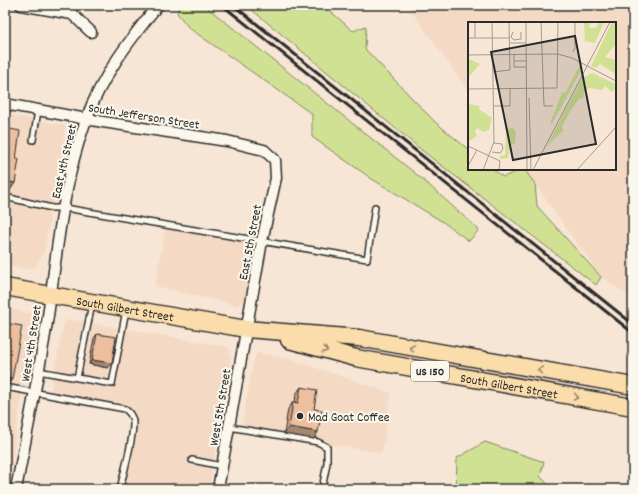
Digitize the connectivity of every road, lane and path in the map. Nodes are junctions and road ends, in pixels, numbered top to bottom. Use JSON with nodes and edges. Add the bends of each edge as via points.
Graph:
{"nodes":[{"id":1,"x":21,"y":5,"type":"edge"},
{"id":2,"x":158,"y":5,"type":"edge"},
{"id":3,"x":91,"y":32,"type":"dead end"},
{"id":4,"x":5,"y":104,"type":"edge"},
{"id":5,"x":38,"y":110,"type":"junction"},
{"id":6,"x":86,"y":119,"type":"junction"},
{"id":7,"x":33,"y":140,"type":"dead end"},
{"id":8,"x":275,"y":160,"type":"joint"},
{"id":9,"x":5,"y":197,"type":"edge"},
{"id":10,"x":375,"y":207,"type":"dead end"},
{"id":11,"x":65,"y":208,"type":"junction"},
{"id":12,"x":262,"y":241,"type":"junction"},
{"id":13,"x":5,"y":287,"type":"edge"},
{"id":14,"x":50,"y":295,"type":"junction"},
{"id":15,"x":93,"y":302,"type":"junction"},
{"id":16,"x":127,"y":308,"type":"junction"},
{"id":17,"x":246,"y":329,"type":"junction"},
{"id":18,"x":38,"y":371,"type":"junction"},
{"id":19,"x":77,"y":378,"type":"junction"},
{"id":20,"x":626,"y":385,"type":"edge"},
{"id":21,"x":5,"y":387,"type":"edge"},
{"id":22,"x":34,"y":393,"type":"junction"},
{"id":23,"x":633,"y":407,"type":"edge"},
{"id":24,"x":229,"y":427,"type":"junction"},
{"id":25,"x":192,"y":460,"type":"dead end"},
{"id":26,"x":222,"y":466,"type":"junction"},
{"id":27,"x":16,"y":489,"type":"edge"},
{"id":28,"x":120,"y":489,"type":"edge"},
{"id":29,"x":218,"y":489,"type":"edge"},
{"id":30,"x":322,"y":489,"type":"edge"}],
"edges":[{"from":1,"to":3,"type":"street","via":[[72,14]]},
{"from":2,"to":6,"type":"street","name":"East 4th Street","via":[[124,46],[103,82]]},
{"from":4,"to":5,"type":"street","name":"South Jefferson Street"},
{"from":5,"to":6,"type":"street","name":"South Jefferson Street"},
{"from":5,"to":7,"type":"lane"},
{"from":6,"to":8,"type":"street","name":"South Jefferson Street","via":[[249,146],[264,150]]},
{"from":6,"to":11,"type":"street","name":"East 4th Street","via":[[73,161]]},
{"from":8,"to":12,"type":"street","name":"East 5th Street","via":[[276,178]]},
{"from":9,"to":11,"type":"lane","via":[[52,208]]},
{"from":10,"to":12,"type":"lane","via":[[367,258]]},
{"from":11,"to":12,"type":"lane"},
{"from":11,"to":14,"type":"street","name":"East 4th Street"},
{"from":12,"to":17,"type":"street","name":"East 5th Street"},
{"from":13,"to":14,"type":"main road","name":"South Gilbert Street","number":"US 150"},
{"from":14,"to":15,"type":"main road","name":"South Gilbert Street","number":"US 150"},
{"from":14,"to":18,"type":"street","name":"West 4th Street"},
{"from":15,"to":16,"type":"main road","name":"South Gilbert Street","number":"US 150"},
{"from":15,"to":19,"type":"lane"},
{"from":16,"to":17,"type":"main road","name":"South Gilbert Street","number":"US 150"},
{"from":16,"to":19,"type":"lane","via":[[112,384]]},
{"from":20,"to":17,"type":"main road","name":"South Gilbert Street","number":"US 150","one_way":true,"via":[[359,338]]},
{"from":17,"to":23,"type":"main road","name":"South Gilbert Street","number":"US 150","one_way":true,"via":[[356,358]]},
{"from":17,"to":24,"type":"street","name":"West 5th Street"},
{"from":18,"to":19,"type":"lane"},
{"from":18,"to":22,"type":"street","name":"West 4th Street"},
{"from":21,"to":22,"type":"lane"},
{"from":22,"to":27,"type":"street","name":"West 4th Street"},
{"from":22,"to":28,"type":"lane","via":[[124,409],[130,413],[133,420],[132,431]]},
{"from":24,"to":26,"type":"street","name":"West 5th Street"},
{"from":24,"to":30,"type":"lane","via":[[318,442],[327,447]]},
{"from":25,"to":26,"type":"lane"},
{"from":26,"to":29,"type":"street","name":"West 5th Street"}]}
